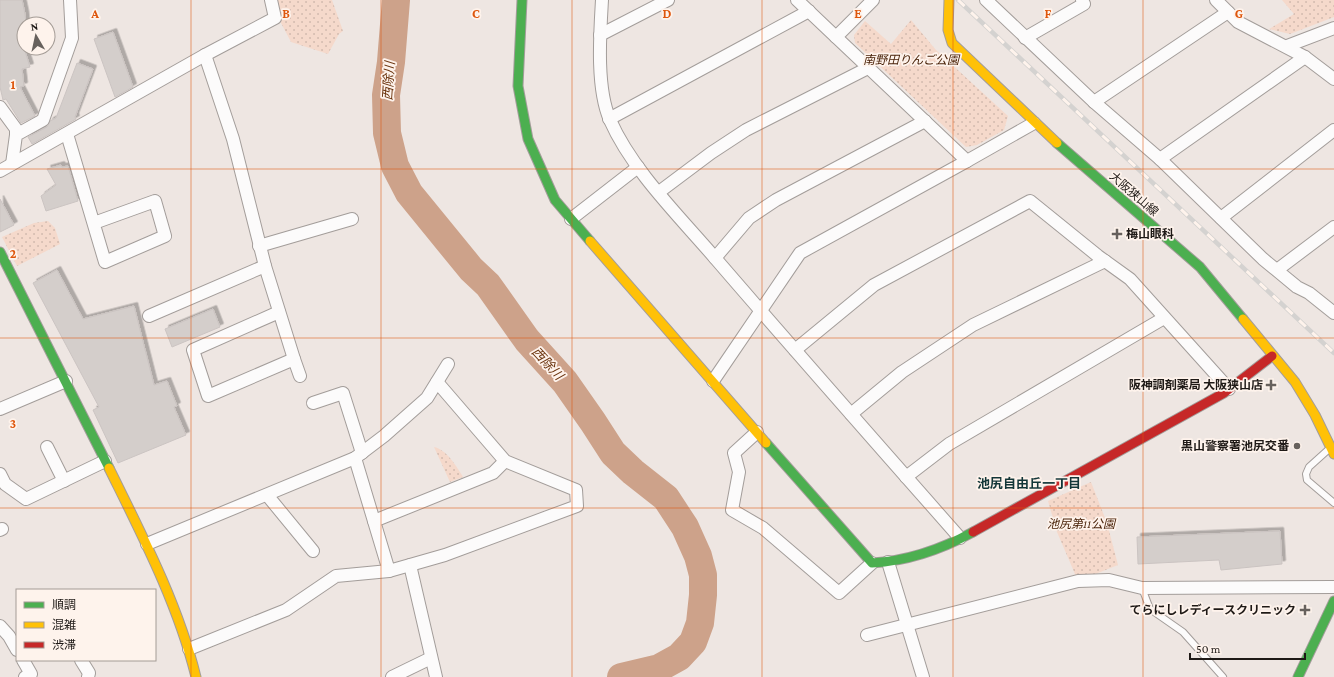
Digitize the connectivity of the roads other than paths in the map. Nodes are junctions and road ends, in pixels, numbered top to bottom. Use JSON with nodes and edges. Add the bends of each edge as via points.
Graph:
{"nodes":[{"id":1,"x":70,"y":0,"type":"edge"},
{"id":2,"x":271,"y":0,"type":"edge"},
{"id":3,"x":522,"y":0,"type":"edge"},
{"id":4,"x":602,"y":0,"type":"edge"},
{"id":5,"x":668,"y":0,"type":"edge"},
{"id":6,"x":797,"y":0,"type":"edge"},
{"id":7,"x":872,"y":0,"type":"edge"},
{"id":8,"x":949,"y":0,"type":"edge"},
{"id":9,"x":986,"y":0,"type":"edge"},
{"id":10,"x":1082,"y":0,"type":"edge"},
{"id":11,"x":1216,"y":0,"type":"edge"},
{"id":12,"x":809,"y":11,"type":"junction"},
{"id":13,"x":1228,"y":12,"type":"junction"},
{"id":14,"x":1334,"y":28,"type":"edge"},
{"id":15,"x":600,"y":35,"type":"junction"},
{"id":16,"x":836,"y":38,"type":"junction"},
{"id":17,"x":1025,"y":38,"type":"junction"},
{"id":18,"x":1287,"y":46,"type":"junction"},
{"id":19,"x":204,"y":55,"type":"junction"},
{"id":20,"x":1305,"y":57,"type":"junction"},
{"id":21,"x":868,"y":68,"type":"junction"},
{"id":22,"x":1334,"y":79,"type":"edge"},
{"id":23,"x":1094,"y":102,"type":"junction"},
{"id":24,"x":0,"y":108,"type":"edge"},
{"id":25,"x":609,"y":119,"type":"junction"},
{"id":26,"x":925,"y":121,"type":"junction"},
{"id":27,"x":1034,"y":123,"type":"junction"},
{"id":28,"x":1334,"y":130,"type":"edge"},
{"id":29,"x":67,"y":134,"type":"junction"},
{"id":30,"x":16,"y":136,"type":"junction"},
{"id":31,"x":1160,"y":159,"type":"junction"},
{"id":32,"x":967,"y":161,"type":"junction"},
{"id":33,"x":12,"y":164,"type":"junction"},
{"id":34,"x":638,"y":167,"type":"junction"},
{"id":35,"x":0,"y":171,"type":"edge"},
{"id":36,"x":659,"y":192,"type":"junction"},
{"id":37,"x":1221,"y":218,"type":"junction"},
{"id":38,"x":352,"y":219,"type":"dead end"},
{"id":39,"x":571,"y":219,"type":"junction"},
{"id":40,"x":94,"y":223,"type":"junction"},
{"id":41,"x":1334,"y":227,"type":"edge"},
{"id":42,"x":259,"y":246,"type":"junction"},
{"id":43,"x":0,"y":252,"type":"edge"},
{"id":44,"x":715,"y":258,"type":"junction"},
{"id":45,"x":1105,"y":261,"type":"junction"},
{"id":46,"x":265,"y":266,"type":"junction"},
{"id":47,"x":1277,"y":270,"type":"junction"},
{"id":48,"x":279,"y":312,"type":"junction"},
{"id":49,"x":761,"y":312,"type":"junction"},
{"id":50,"x":1334,"y":314,"type":"edge"},
{"id":51,"x":149,"y":316,"type":"dead end"},
{"id":52,"x":1164,"y":318,"type":"junction"},
{"id":53,"x":794,"y":350,"type":"junction"},
{"id":54,"x":1272,"y":356,"type":"junction"},
{"id":55,"x":294,"y":359,"type":"junction"},
{"id":56,"x":448,"y":364,"type":"dead end"},
{"id":57,"x":300,"y":376,"type":"dead end"},
{"id":58,"x":713,"y":381,"type":"junction"},
{"id":59,"x":66,"y":382,"type":"junction"},
{"id":60,"x":436,"y":382,"type":"junction"},
{"id":61,"x":1229,"y":389,"type":"junction"},
{"id":62,"x":313,"y":403,"type":"dead end"},
{"id":63,"x":0,"y":409,"type":"edge"},
{"id":64,"x":851,"y":414,"type":"junction"},
{"id":65,"x":757,"y":432,"type":"junction"},
{"id":66,"x":47,"y":447,"type":"dead end"},
{"id":67,"x":1332,"y":451,"type":"edge"},
{"id":68,"x":358,"y":456,"type":"junction"},
{"id":69,"x":106,"y":460,"type":"junction"},
{"id":70,"x":505,"y":461,"type":"junction"},
{"id":71,"x":0,"y":474,"type":"edge"},
{"id":72,"x":906,"y":477,"type":"junction"},
{"id":73,"x":64,"y":481,"type":"junction"},
{"id":74,"x":267,"y":495,"type":"junction"},
{"id":75,"x":1334,"y":503,"type":"edge"},
{"id":76,"x":374,"y":521,"type":"junction"},
{"id":77,"x":960,"y":538,"type":"junction"},
{"id":78,"x":147,"y":544,"type":"junction"},
{"id":79,"x":313,"y":551,"type":"dead end"},
{"id":80,"x":888,"y":562,"type":"junction"},
{"id":81,"x":872,"y":563,"type":"junction"},
{"id":82,"x":410,"y":565,"type":"junction"},
{"id":83,"x":389,"y":571,"type":"junction"},
{"id":84,"x":1334,"y":587,"type":"edge"},
{"id":85,"x":1142,"y":588,"type":"junction"},
{"id":86,"x":1334,"y":601,"type":"edge"},
{"id":87,"x":908,"y":625,"type":"junction"},
{"id":88,"x":0,"y":626,"type":"edge"},
{"id":89,"x":867,"y":635,"type":"dead end"},
{"id":90,"x":16,"y":648,"type":"edge"},
{"id":91,"x":188,"y":649,"type":"junction"},
{"id":92,"x":431,"y":658,"type":"junction"},
{"id":93,"x":24,"y":661,"type":"edge"},
{"id":94,"x":82,"y":661,"type":"edge"},
{"id":95,"x":24,"y":677,"type":"edge"},
{"id":96,"x":88,"y":677,"type":"edge"},
{"id":97,"x":196,"y":677,"type":"edge"},
{"id":98,"x":392,"y":677,"type":"edge"},
{"id":99,"x":436,"y":677,"type":"edge"},
{"id":100,"x":923,"y":677,"type":"edge"},
{"id":101,"x":1223,"y":677,"type":"edge"},
{"id":102,"x":1298,"y":677,"type":"edge"}],
"edges":[{"from":1,"to":30,"type":"street","via":[[72,38],[43,120]]},
{"from":2,"to":19,"type":"street","via":[[275,18]]},
{"from":3,"to":39,"type":"street","via":[[518,86],[528,139],[555,200]]},
{"from":4,"to":15,"type":"street"},
{"from":5,"to":15,"type":"street"},
{"from":6,"to":12,"type":"street"},
{"from":7,"to":16,"type":"street"},
{"from":8,"to":27,"type":"street","name":"大阪狭山線","via":[[948,30],[952,43]]},
{"from":9,"to":17,"type":"street"},
{"from":10,"to":17,"type":"street","via":[[1084,4]]},
{"from":11,"to":13,"type":"street"},
{"from":12,"to":16,"type":"street"},
{"from":12,"to":25,"type":"street"},
{"from":13,"to":18,"type":"street","via":[[1238,22]]},
{"from":13,"to":23,"type":"street"},
{"from":14,"to":18,"type":"street"},
{"from":15,"to":25,"type":"street","via":[[602,87]]},
{"from":16,"to":21,"type":"street"},
{"from":17,"to":23,"type":"street"},
{"from":18,"to":20,"type":"street"},
{"from":19,"to":29,"type":"street"},
{"from":19,"to":42,"type":"street","via":[[233,139]]},
{"from":20,"to":22,"type":"street"},
{"from":20,"to":31,"type":"street"},
{"from":21,"to":26,"type":"street"},
{"from":21,"to":36,"type":"street","via":[[746,130]]},
{"from":23,"to":31,"type":"street"},
{"from":24,"to":30,"type":"street","via":[[16,129]]},
{"from":25,"to":34,"type":"street","via":[[629,157]]},
{"from":26,"to":32,"type":"street"},
{"from":26,"to":44,"type":"street","via":[[776,200],[749,218]]},
{"from":27,"to":32,"type":"street"},
{"from":27,"to":54,"type":"street","name":"大阪狭山線","via":[[1200,267],[1261,339]]},
{"from":28,"to":37,"type":"street"},
{"from":29,"to":33,"type":"street"},
{"from":29,"to":40,"type":"street"},
{"from":30,"to":33,"type":"street"},
{"from":31,"to":37,"type":"street"},
{"from":32,"to":49,"type":"street","via":[[800,253]]},
{"from":33,"to":35,"type":"street"},
{"from":34,"to":36,"type":"street"},
{"from":34,"to":39,"type":"street"},
{"from":36,"to":44,"type":"street"},
{"from":37,"to":47,"type":"street"},
{"from":38,"to":42,"type":"street"},
{"from":39,"to":58,"type":"street"},
{"from":40,"to":40,"type":"street","via":[[155,201],[165,236],[105,262]]},
{"from":41,"to":47,"type":"street"},
{"from":42,"to":46,"type":"street"},
{"from":43,"to":59,"type":"street"},
{"from":44,"to":49,"type":"street"},
{"from":45,"to":52,"type":"street","via":[[1130,279]]},
{"from":45,"to":53,"type":"street","via":[[1030,201],[874,285]]},
{"from":45,"to":64,"type":"street","via":[[973,325],[902,372]]},
{"from":46,"to":48,"type":"street"},
{"from":46,"to":51,"type":"street"},
{"from":47,"to":50,"type":"street"},
{"from":48,"to":55,"type":"street"},
{"from":48,"to":55,"type":"street","via":[[193,350],[208,396]]},
{"from":49,"to":53,"type":"street"},
{"from":49,"to":58,"type":"street"},
{"from":52,"to":61,"type":"street"},
{"from":52,"to":72,"type":"street","via":[[949,444]]},
{"from":53,"to":64,"type":"street"},
{"from":54,"to":61,"type":"street"},
{"from":54,"to":67,"type":"street","name":"大阪狭山線","via":[[1295,382],[1315,415]]},
{"from":55,"to":57,"type":"street"},
{"from":56,"to":60,"type":"street"},
{"from":58,"to":65,"type":"street"},
{"from":59,"to":63,"type":"street"},
{"from":59,"to":69,"type":"street"},
{"from":60,"to":68,"type":"street","via":[[427,398]]},
{"from":60,"to":70,"type":"street"},
{"from":61,"to":77,"type":"street"},
{"from":62,"to":68,"type":"street","via":[[343,393]]},
{"from":64,"to":72,"type":"street"},
{"from":65,"to":81,"type":"street"},
{"from":65,"to":81,"type":"street","via":[[734,453],[739,472],[732,510],[763,528],[840,593]]},
{"from":66,"to":73,"type":"street"},
{"from":67,"to":75,"type":"lane","via":[[1309,467],[1306,474],[1307,480]]},
{"from":68,"to":74,"type":"street"},
{"from":68,"to":76,"type":"street"},
{"from":69,"to":73,"type":"street"},
{"from":69,"to":78,"type":"street"},
{"from":70,"to":76,"type":"street","via":[[493,473]]},
{"from":70,"to":82,"type":"street","via":[[576,490],[577,506],[445,555]]},
{"from":71,"to":73,"type":"street","via":[[5,484],[26,499]]},
{"from":72,"to":77,"type":"street"},
{"from":74,"to":78,"type":"street"},
{"from":74,"to":79,"type":"street"},
{"from":76,"to":83,"type":"street"},
{"from":77,"to":80,"type":"street","via":[[947,546]]},
{"from":78,"to":91,"type":"street"},
{"from":80,"to":81,"type":"street"},
{"from":80,"to":87,"type":"street"},
{"from":82,"to":83,"type":"street"},
{"from":82,"to":92,"type":"street"},
{"from":83,"to":91,"type":"street","via":[[336,576],[286,610]]},
{"from":84,"to":85,"type":"street"},
{"from":85,"to":87,"type":"street","via":[[1109,580],[1078,581]]},
{"from":85,"to":101,"type":"lane","via":[[1150,610],[1184,632]]},
{"from":86,"to":102,"type":"street"},
{"from":87,"to":89,"type":"street"},
{"from":87,"to":100,"type":"street"},
{"from":88,"to":90,"type":"street"},
{"from":91,"to":97,"type":"street"},
{"from":92,"to":98,"type":"street"},
{"from":92,"to":99,"type":"street"},
{"from":93,"to":95,"type":"street","via":[[31,674]]},
{"from":94,"to":96,"type":"street","via":[[89,673]]}]}
